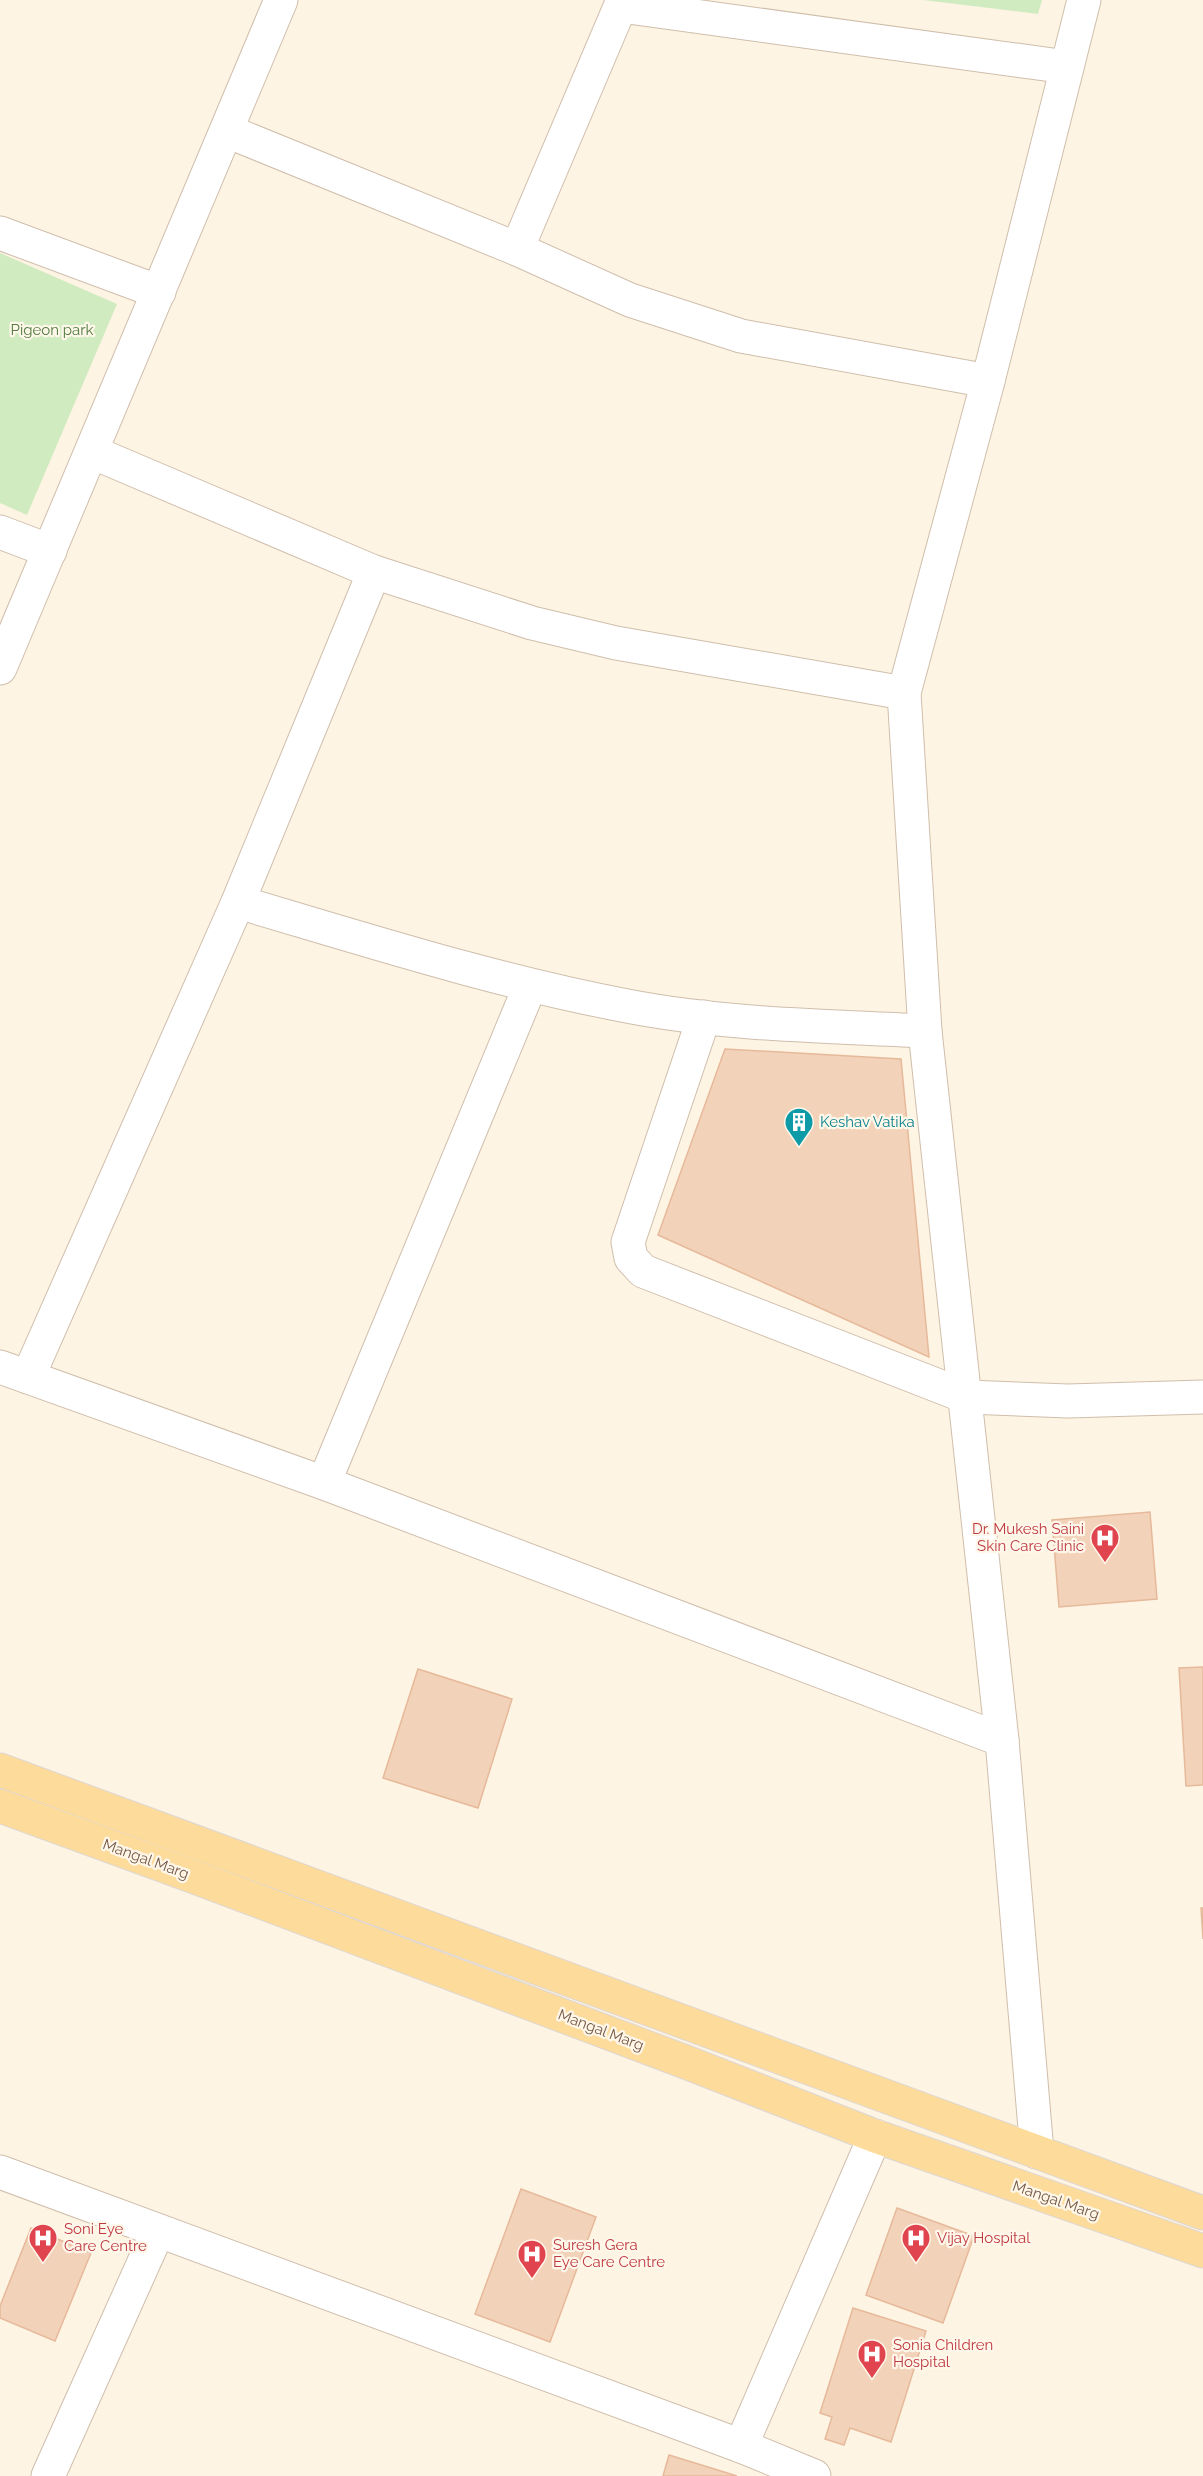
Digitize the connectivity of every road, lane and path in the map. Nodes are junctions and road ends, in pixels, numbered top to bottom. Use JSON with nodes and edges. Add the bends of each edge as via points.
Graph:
{"nodes":[{"id":1,"x":281,"y":0,"type":"edge"},
{"id":2,"x":1084,"y":0,"type":"edge"},
{"id":3,"x":622,"y":3,"type":"edge"},
{"id":4,"x":1067,"y":68,"type":"junction"},
{"id":5,"x":227,"y":131,"type":"junction"},
{"id":6,"x":0,"y":233,"type":"edge"},
{"id":7,"x":517,"y":249,"type":"junction"},
{"id":8,"x":159,"y":292,"type":"junction"},
{"id":9,"x":988,"y":381,"type":"junction"},
{"id":10,"x":92,"y":452,"type":"junction"},
{"id":11,"x":0,"y":532,"type":"edge"},
{"id":12,"x":50,"y":551,"type":"junction"},
{"id":13,"x":374,"y":572,"type":"junction"},
{"id":14,"x":0,"y":668,"type":"edge"},
{"id":15,"x":904,"y":693,"type":"junction"},
{"id":16,"x":238,"y":902,"type":"junction"},
{"id":17,"x":530,"y":986,"type":"junction"},
{"id":18,"x":704,"y":1017,"type":"junction"},
{"id":19,"x":925,"y":1031,"type":"junction"},
{"id":20,"x":14,"y":1372,"type":"edge"},
{"id":21,"x":966,"y":1396,"type":"junction"},
{"id":22,"x":1203,"y":1397,"type":"edge"},
{"id":23,"x":324,"y":1483,"type":"junction"},
{"id":24,"x":1002,"y":1740,"type":"junction"},
{"id":25,"x":0,"y":1770,"type":"edge"},
{"id":26,"x":0,"y":1806,"type":"edge"},
{"id":27,"x":875,"y":2136,"type":"junction"},
{"id":28,"x":1037,"y":2152,"type":"junction"},
{"id":29,"x":0,"y":2172,"type":"edge"},
{"id":30,"x":1203,"y":2212,"type":"edge"},
{"id":31,"x":158,"y":2231,"type":"junction"},
{"id":32,"x":1203,"y":2252,"type":"edge"},
{"id":33,"x":741,"y":2446,"type":"junction"},
{"id":34,"x":48,"y":2476,"type":"edge"},
{"id":35,"x":814,"y":2476,"type":"edge"}],
"edges":[{"from":1,"to":5,"type":"street"},
{"from":2,"to":4,"type":"street"},
{"from":3,"to":4,"type":"street"},
{"from":3,"to":7,"type":"street"},
{"from":4,"to":9,"type":"street"},
{"from":5,"to":7,"type":"street"},
{"from":5,"to":8,"type":"street"},
{"from":6,"to":8,"type":"street"},
{"from":7,"to":9,"type":"street","via":[[630,300],[741,336]]},
{"from":8,"to":10,"type":"street"},
{"from":9,"to":15,"type":"street"},
{"from":10,"to":12,"type":"street"},
{"from":10,"to":13,"type":"street"},
{"from":11,"to":12,"type":"street"},
{"from":12,"to":14,"type":"street"},
{"from":13,"to":15,"type":"street","via":[[581,636]]},
{"from":13,"to":16,"type":"street"},
{"from":15,"to":19,"type":"street"},
{"from":16,"to":17,"type":"street"},
{"from":16,"to":20,"type":"street"},
{"from":17,"to":18,"type":"street"},
{"from":17,"to":23,"type":"street"},
{"from":18,"to":19,"type":"street"},
{"from":18,"to":21,"type":"street","via":[[628,1242],[631,1258],[643,1271],[672,1283]]},
{"from":19,"to":21,"type":"street"},
{"from":20,"to":23,"type":"street"},
{"from":21,"to":22,"type":"street","via":[[1068,1401]]},
{"from":21,"to":24,"type":"street"},
{"from":23,"to":24,"type":"street"},
{"from":24,"to":28,"type":"street"},
{"from":25,"to":28,"type":"main road"},
{"from":26,"to":27,"type":"main road","name":"Mangal Marg"},
{"from":27,"to":32,"type":"main road","name":"Mangal Marg"},
{"from":27,"to":33,"type":"street"},
{"from":28,"to":30,"type":"main road"},
{"from":29,"to":31,"type":"street"},
{"from":31,"to":33,"type":"street"},
{"from":31,"to":34,"type":"street"},
{"from":33,"to":35,"type":"street"}]}
